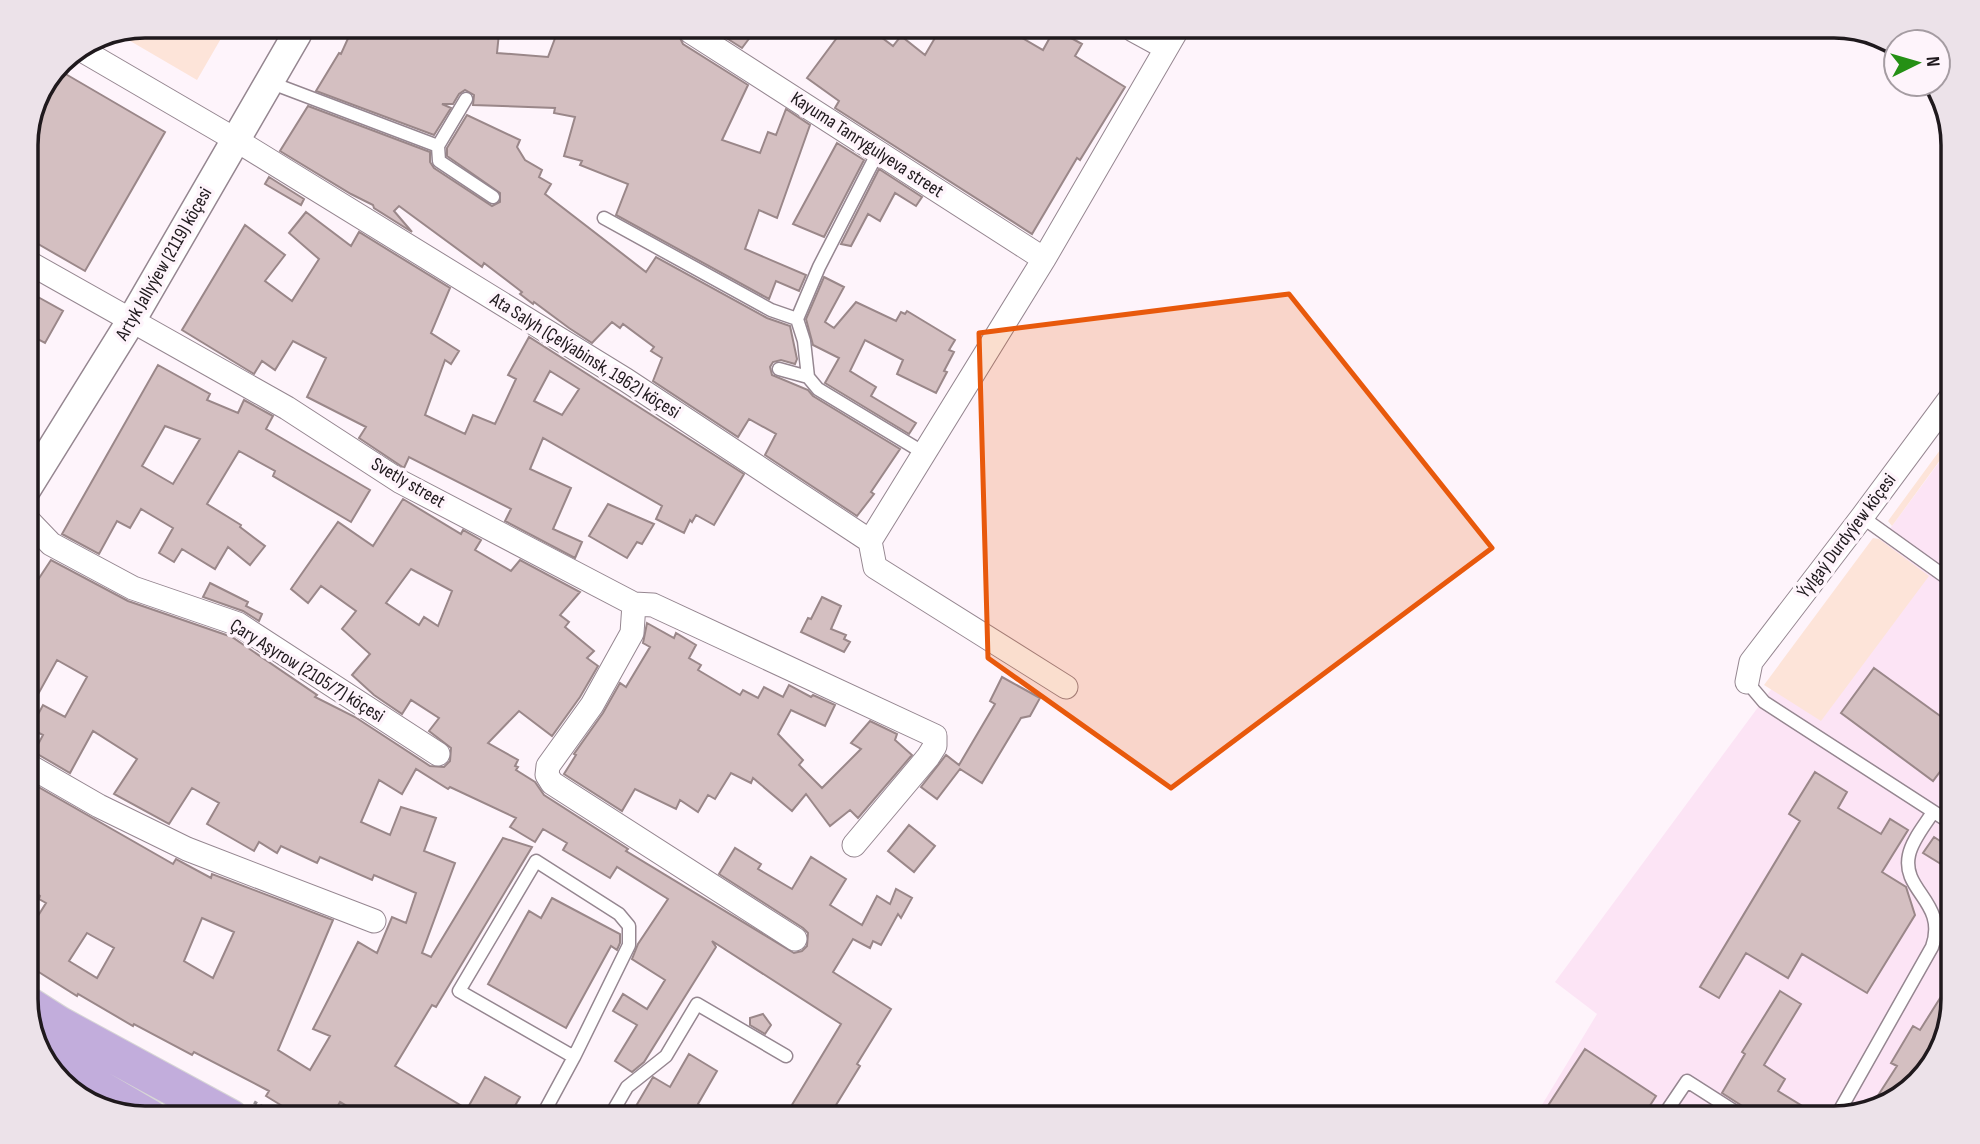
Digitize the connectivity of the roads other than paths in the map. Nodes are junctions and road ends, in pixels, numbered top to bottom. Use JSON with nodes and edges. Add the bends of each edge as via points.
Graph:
{"nodes":[{"id":1,"x":294,"y":38,"type":"edge"},
{"id":2,"x":700,"y":38,"type":"edge"},
{"id":3,"x":1172,"y":39,"type":"edge"},
{"id":4,"x":90,"y":55,"type":"edge"},
{"id":5,"x":269,"y":82,"type":"junction"},
{"id":6,"x":466,"y":99,"type":"dead end"},
{"id":7,"x":236,"y":140,"type":"junction"},
{"id":8,"x":438,"y":146,"type":"junction"},
{"id":9,"x":878,"y":152,"type":"junction"},
{"id":10,"x":493,"y":197,"type":"dead end"},
{"id":11,"x":604,"y":218,"type":"dead end"},
{"id":12,"x":1044,"y":259,"type":"junction"},
{"id":13,"x":39,"y":268,"type":"edge"},
{"id":14,"x":797,"y":319,"type":"junction"},
{"id":15,"x":131,"y":321,"type":"junction"},
{"id":16,"x":779,"y":369,"type":"dead end"},
{"id":17,"x":808,"y":377,"type":"junction"},
{"id":18,"x":1941,"y":411,"type":"edge"},
{"id":19,"x":924,"y":453,"type":"junction"},
{"id":20,"x":39,"y":469,"type":"edge"},
{"id":21,"x":1862,"y":517,"type":"junction"},
{"id":22,"x":39,"y":532,"type":"edge"},
{"id":23,"x":870,"y":541,"type":"junction"},
{"id":24,"x":1941,"y":574,"type":"edge"},
{"id":25,"x":634,"y":604,"type":"junction"},
{"id":26,"x":1747,"y":682,"type":"joint"},
{"id":27,"x":1066,"y":687,"type":"dead end"},
{"id":28,"x":438,"y":754,"type":"dead end"},
{"id":29,"x":39,"y":771,"type":"edge"},
{"id":30,"x":1933,"y":811,"type":"junction"},
{"id":31,"x":1941,"y":816,"type":"edge"},
{"id":32,"x":854,"y":845,"type":"dead end"},
{"id":33,"x":374,"y":921,"type":"dead end"},
{"id":34,"x":795,"y":939,"type":"dead end"},
{"id":35,"x":40,"y":1013,"type":"edge"},
{"id":36,"x":786,"y":1056,"type":"dead end"},
{"id":37,"x":574,"y":1057,"type":"junction"},
{"id":38,"x":66,"y":1070,"type":"edge"},
{"id":39,"x":124,"y":1103,"type":"edge"},
{"id":40,"x":1843,"y":1105,"type":"edge"},
{"id":41,"x":208,"y":1106,"type":"edge"},
{"id":42,"x":547,"y":1106,"type":"edge"},
{"id":43,"x":616,"y":1106,"type":"edge"},
{"id":44,"x":1670,"y":1106,"type":"edge"},
{"id":45,"x":1726,"y":1106,"type":"edge"}],
"edges":[{"from":1,"to":5,"type":"street","name":"Artyk Jallyýew (2119) köçesi"},
{"from":2,"to":9,"type":"street","name":"Kayuma Tanrygulyeva street"},
{"from":3,"to":12,"type":"street"},
{"from":4,"to":7,"type":"street","name":"Ata Salyh (Çelýabinsk, 1962) köçesi"},
{"from":5,"to":7,"type":"street","name":"Artyk Jallyýew (2119) köçesi"},
{"from":5,"to":8,"type":"lane"},
{"from":6,"to":8,"type":"lane"},
{"from":7,"to":15,"type":"street","name":"Artyk Jallyýew (2119) köçesi"},
{"from":7,"to":23,"type":"street","name":"Ata Salyh (Çelýabinsk, 1962) köçesi","via":[[626,380]]},
{"from":8,"to":10,"type":"lane","via":[[439,161]]},
{"from":9,"to":12,"type":"street","name":"Kayuma Tanrygulyeva street"},
{"from":9,"to":14,"type":"lane"},
{"from":11,"to":14,"type":"lane","via":[[771,310]]},
{"from":12,"to":19,"type":"street"},
{"from":13,"to":15,"type":"street","name":"Svetly street"},
{"from":14,"to":17,"type":"lane"},
{"from":15,"to":20,"type":"street","name":"Artyk Jallyýew (2119) köçesi"},
{"from":15,"to":25,"type":"street","name":"Svetly street","via":[[287,408],[401,482]]},
{"from":16,"to":17,"type":"lane"},
{"from":17,"to":19,"type":"lane","via":[[818,388]]},
{"from":18,"to":21,"type":"street","name":"Ýylgaý Durdyýew köçesi"},
{"from":19,"to":23,"type":"street"},
{"from":21,"to":24,"type":"lane"},
{"from":21,"to":26,"type":"street","name":"Ýylgaý Durdyýew köçesi","via":[[1751,662]]},
{"from":22,"to":28,"type":"street","name":"Çary Aşyrow (2105/7) köçesi","via":[[51,544],[133,589],[238,624]]},
{"from":23,"to":27,"type":"street","via":[[875,567]]},
{"from":25,"to":32,"type":"street","name":"Svetly street","via":[[653,605],[935,736],[928,757]]},
{"from":25,"to":34,"type":"street","via":[[632,633],[592,705],[548,766],[547,775],[552,783]]},
{"from":26,"to":30,"type":"lane","via":[[1764,702]]},
{"from":29,"to":33,"type":"street","via":[[187,849]]},
{"from":30,"to":31,"type":"lane"},
{"from":30,"to":40,"type":"lane","via":[[1909,852],[1907,865],[1933,912],[1937,933]]},
{"from":35,"to":41,"type":"main road"},
{"from":36,"to":43,"type":"lane","via":[[697,1004],[666,1056],[627,1087]]},
{"from":37,"to":37,"type":"lane","via":[[629,945],[629,926],[619,914],[536,861],[459,991]]},
{"from":37,"to":42,"type":"lane"},
{"from":38,"to":39,"type":"main road"},
{"from":44,"to":45,"type":"lane","via":[[1687,1081]]}]}
